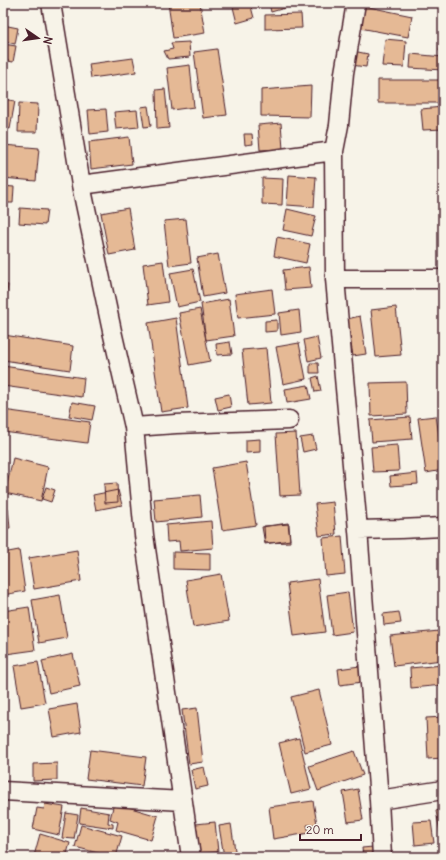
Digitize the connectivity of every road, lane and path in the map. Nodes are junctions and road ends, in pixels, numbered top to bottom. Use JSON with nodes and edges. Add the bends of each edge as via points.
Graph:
{"nodes":[{"id":1,"x":51,"y":3,"type":"edge"},
{"id":2,"x":356,"y":3,"type":"edge"},
{"id":3,"x":334,"y":151,"type":"junction"},
{"id":4,"x":81,"y":185,"type":"junction"},
{"id":5,"x":443,"y":279,"type":"edge"},
{"id":6,"x":335,"y":280,"type":"junction"},
{"id":7,"x":289,"y":420,"type":"dead end"},
{"id":8,"x":134,"y":427,"type":"junction"},
{"id":9,"x":443,"y":527,"type":"edge"},
{"id":10,"x":358,"y":530,"type":"junction"},
{"id":11,"x":443,"y":790,"type":"edge"},
{"id":12,"x":3,"y":791,"type":"edge"},
{"id":13,"x":379,"y":800,"type":"junction"},
{"id":14,"x":183,"y":801,"type":"junction"},
{"id":15,"x":191,"y":857,"type":"edge"},
{"id":16,"x":382,"y":857,"type":"edge"}],
"edges":[{"from":1,"to":4,"type":"street"},
{"from":2,"to":3,"type":"street"},
{"from":3,"to":4,"type":"street"},
{"from":3,"to":6,"type":"street"},
{"from":4,"to":8,"type":"street"},
{"from":5,"to":6,"type":"street"},
{"from":6,"to":10,"type":"street"},
{"from":7,"to":8,"type":"street"},
{"from":8,"to":14,"type":"street","via":[[144,535]]},
{"from":9,"to":10,"type":"street"},
{"from":10,"to":13,"type":"street"},
{"from":11,"to":13,"type":"street"},
{"from":12,"to":14,"type":"street"},
{"from":13,"to":16,"type":"street"},
{"from":14,"to":15,"type":"street"}]}
